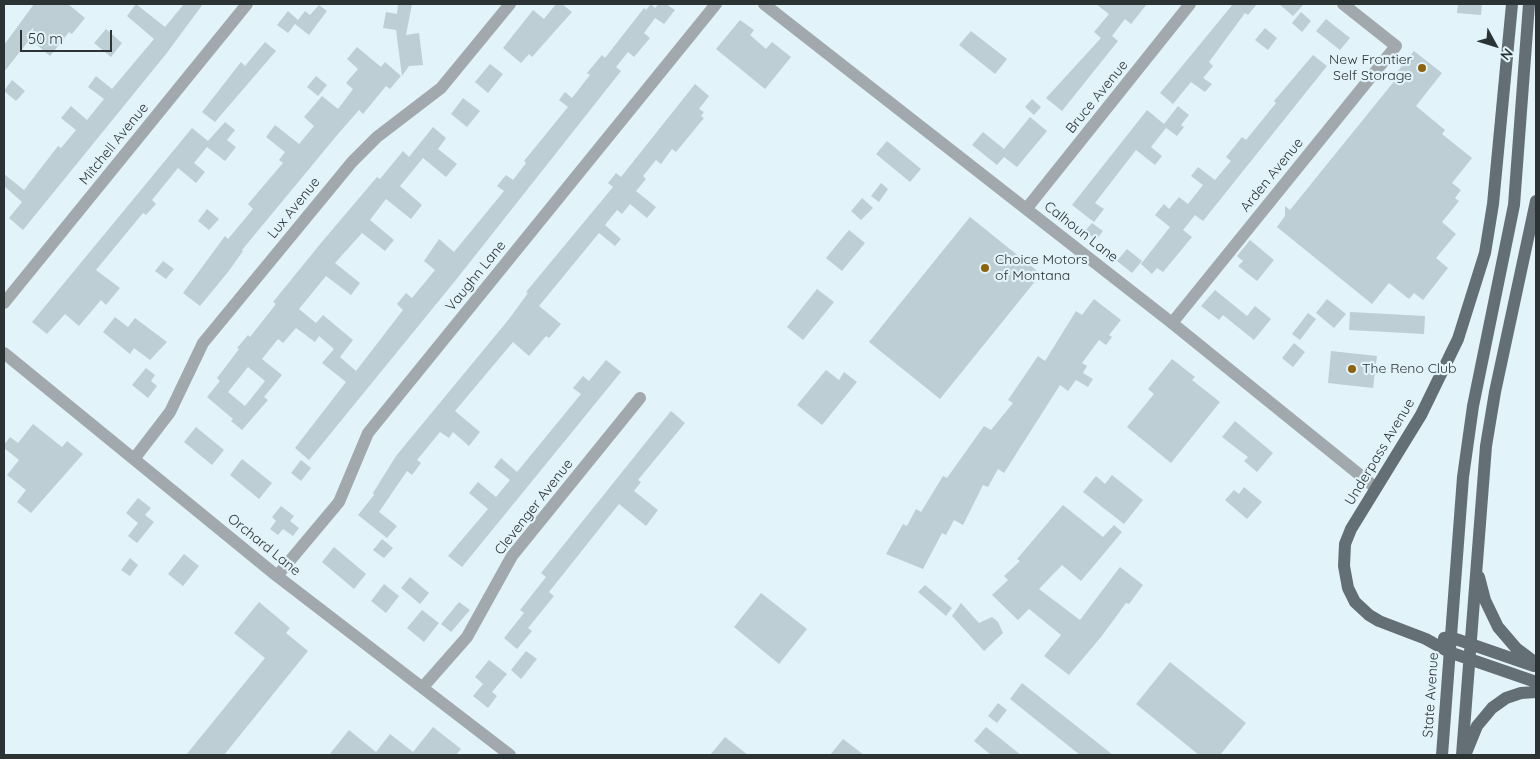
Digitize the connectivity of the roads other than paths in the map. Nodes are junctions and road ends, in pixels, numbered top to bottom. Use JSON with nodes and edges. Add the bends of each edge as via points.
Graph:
{"nodes":[{"id":1,"x":247,"y":4,"type":"edge"},
{"id":2,"x":510,"y":4,"type":"edge"},
{"id":3,"x":716,"y":4,"type":"edge"},
{"id":4,"x":764,"y":4,"type":"edge"},
{"id":5,"x":1190,"y":4,"type":"edge"},
{"id":6,"x":1343,"y":4,"type":"edge"},
{"id":7,"x":1512,"y":4,"type":"edge"},
{"id":8,"x":1529,"y":4,"type":"edge"},
{"id":9,"x":1536,"y":201,"type":"edge"},
{"id":10,"x":1027,"y":208,"type":"junction"},
{"id":11,"x":4,"y":303,"type":"edge"},
{"id":12,"x":1172,"y":323,"type":"junction"},
{"id":13,"x":4,"y":353,"type":"edge"},
{"id":14,"x":640,"y":398,"type":"dead end"},
{"id":15,"x":134,"y":459,"type":"junction"},
{"id":16,"x":1376,"y":488,"type":"junction"},
{"id":17,"x":1476,"y":565,"type":"junction"},
{"id":18,"x":277,"y":576,"type":"junction"},
{"id":19,"x":1450,"y":637,"type":"junction"},
{"id":20,"x":1426,"y":639,"type":"junction"},
{"id":21,"x":1470,"y":644,"type":"junction"},
{"id":22,"x":1449,"y":652,"type":"junction"},
{"id":23,"x":1469,"y":659,"type":"junction"},
{"id":24,"x":1536,"y":665,"type":"edge"},
{"id":25,"x":1536,"y":682,"type":"edge"},
{"id":26,"x":423,"y":687,"type":"junction"},
{"id":27,"x":1536,"y":692,"type":"edge"},
{"id":28,"x":510,"y":755,"type":"edge"},
{"id":29,"x":1442,"y":755,"type":"edge"},
{"id":30,"x":1463,"y":755,"type":"edge"}],
"edges":[{"from":1,"to":11,"type":"street","name":"Mitchell Avenue"},
{"from":2,"to":15,"type":"street","name":"Lux Avenue","via":[[441,88],[377,137],[345,169],[203,343],[170,412]]},
{"from":3,"to":18,"type":"street","name":"Vaughn Lane","via":[[368,433],[339,502]]},
{"from":4,"to":10,"type":"street","name":"Calhoun Lane"},
{"from":5,"to":10,"type":"street","name":"Bruce Avenue"},
{"from":6,"to":12,"type":"street","name":"Arden Avenue","via":[[1396,46]]},
{"from":7,"to":16,"type":"main road","name":"Underpass Avenue","via":[[1493,204],[1485,253],[1458,339],[1421,415]]},
{"from":8,"to":19,"type":"main road","name":"State Avenue","via":[[1514,205],[1470,425]]},
{"from":9,"to":17,"type":"main road","via":[[1491,415]]},
{"from":10,"to":12,"type":"street","name":"Calhoun Lane"},
{"from":12,"to":16,"type":"street","name":"Calhoun Lane"},
{"from":13,"to":15,"type":"street","name":"Orchard Lane"},
{"from":14,"to":26,"type":"street","name":"Clevenger Avenue","via":[[512,556],[468,637]]},
{"from":15,"to":18,"type":"street","name":"Orchard Lane"},
{"from":16,"to":20,"type":"main road","name":"Underpass Avenue","via":[[1347,536],[1344,566],[1348,588],[1355,602],[1369,615],[1391,628]]},
{"from":17,"to":21,"type":"main road"},
{"from":17,"to":24,"type":"main road","via":[[1485,600],[1498,627]]},
{"from":18,"to":26,"type":"street","name":"Orchard Lane"},
{"from":19,"to":20,"type":"main road","name":"Underpass Avenue"},
{"from":19,"to":21,"type":"main road"},
{"from":19,"to":22,"type":"main road","name":"State Avenue"},
{"from":20,"to":22,"type":"main road","name":"Underpass Avenue"},
{"from":21,"to":23,"type":"main road"},
{"from":21,"to":24,"type":"main road"},
{"from":22,"to":23,"type":"main road","name":"Underpass Avenue"},
{"from":22,"to":29,"type":"main road","name":"State Avenue"},
{"from":23,"to":25,"type":"main road","name":"Underpass Avenue"},
{"from":23,"to":30,"type":"main road"},
{"from":26,"to":28,"type":"street","name":"Orchard Lane"},
{"from":27,"to":30,"type":"main road","via":[[1506,698],[1492,708],[1477,726]]}]}
